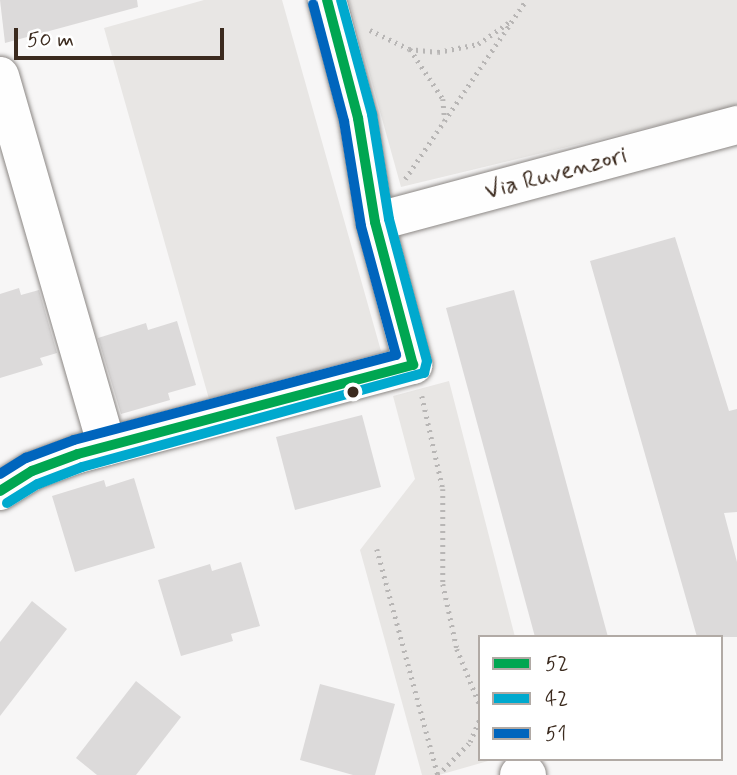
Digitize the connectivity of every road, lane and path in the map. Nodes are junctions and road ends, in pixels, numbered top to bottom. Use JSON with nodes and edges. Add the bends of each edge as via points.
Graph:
{"nodes":[{"id":1,"x":526,"y":0,"type":"edge"},
{"id":2,"x":328,"y":4,"type":"edge"},
{"id":3,"x":512,"y":21,"type":"junction"},
{"id":4,"x":409,"y":49,"type":"junction"},
{"id":5,"x":0,"y":76,"type":"edge"},
{"id":6,"x":445,"y":121,"type":"junction"},
{"id":7,"x":737,"y":125,"type":"edge"},
{"id":8,"x":375,"y":222,"type":"junction"},
{"id":9,"x":413,"y":365,"type":"junction"},
{"id":10,"x":107,"y":446,"type":"junction"},
{"id":11,"x":0,"y":491,"type":"edge"},
{"id":12,"x":377,"y":549,"type":"dead end"},
{"id":13,"x":478,"y":700,"type":"edge"},
{"id":14,"x":478,"y":724,"type":"edge"},
{"id":15,"x":438,"y":775,"type":"edge"}],
"edges":[{"from":1,"to":3,"type":"path"},
{"from":2,"to":4,"type":"path"},
{"from":2,"to":8,"type":"street","via":[[358,118]]},
{"from":3,"to":4,"type":"path","via":[[478,44],[438,52]]},
{"from":3,"to":6,"type":"path"},
{"from":4,"to":6,"type":"path","via":[[443,99]]},
{"from":5,"to":10,"type":"street"},
{"from":6,"to":8,"type":"path"},
{"from":7,"to":8,"type":"street","name":"Via Ruvenzori"},
{"from":8,"to":9,"type":"street"},
{"from":9,"to":10,"type":"street"},
{"from":9,"to":13,"type":"path","via":[[443,489],[443,584],[457,649]]},
{"from":10,"to":11,"type":"street","via":[[32,471]]},
{"from":12,"to":15,"type":"path"},
{"from":14,"to":15,"type":"path","via":[[470,742]]}]}
